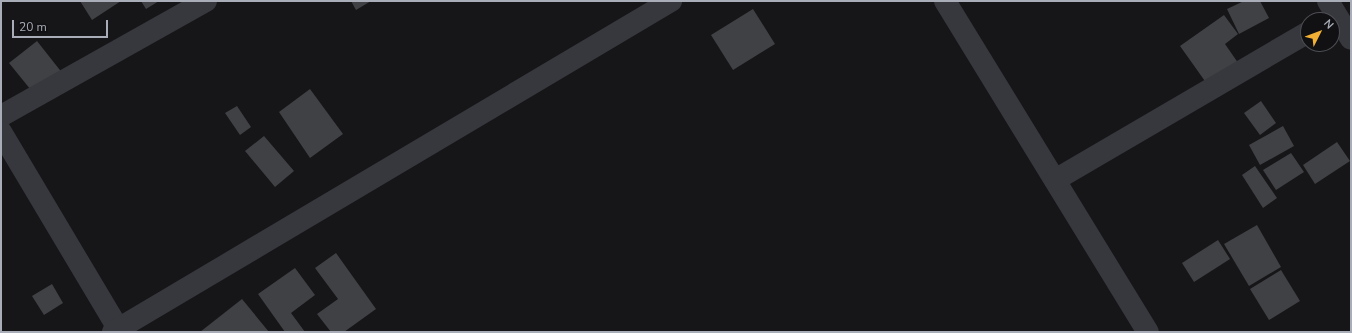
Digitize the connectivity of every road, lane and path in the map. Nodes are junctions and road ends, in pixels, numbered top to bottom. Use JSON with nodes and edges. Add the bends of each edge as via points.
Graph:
{"nodes":[{"id":1,"x":206,"y":1,"type":"edge"},
{"id":2,"x":671,"y":1,"type":"edge"},
{"id":3,"x":945,"y":1,"type":"edge"},
{"id":4,"x":1340,"y":24,"type":"edge"},
{"id":5,"x":1300,"y":37,"type":"edge"},
{"id":6,"x":1351,"y":39,"type":"edge"},
{"id":7,"x":1,"y":116,"type":"edge"},
{"id":8,"x":1,"y":132,"type":"edge"},
{"id":9,"x":1055,"y":180,"type":"junction"},
{"id":10,"x":117,"y":331,"type":"edge"},
{"id":11,"x":1148,"y":332,"type":"edge"}],
"edges":[{"from":1,"to":7,"type":"street"},
{"from":2,"to":10,"type":"street"},
{"from":3,"to":9,"type":"street"},
{"from":4,"to":6,"type":"street"},
{"from":5,"to":9,"type":"street"},
{"from":8,"to":10,"type":"street"},
{"from":9,"to":11,"type":"street"}]}
